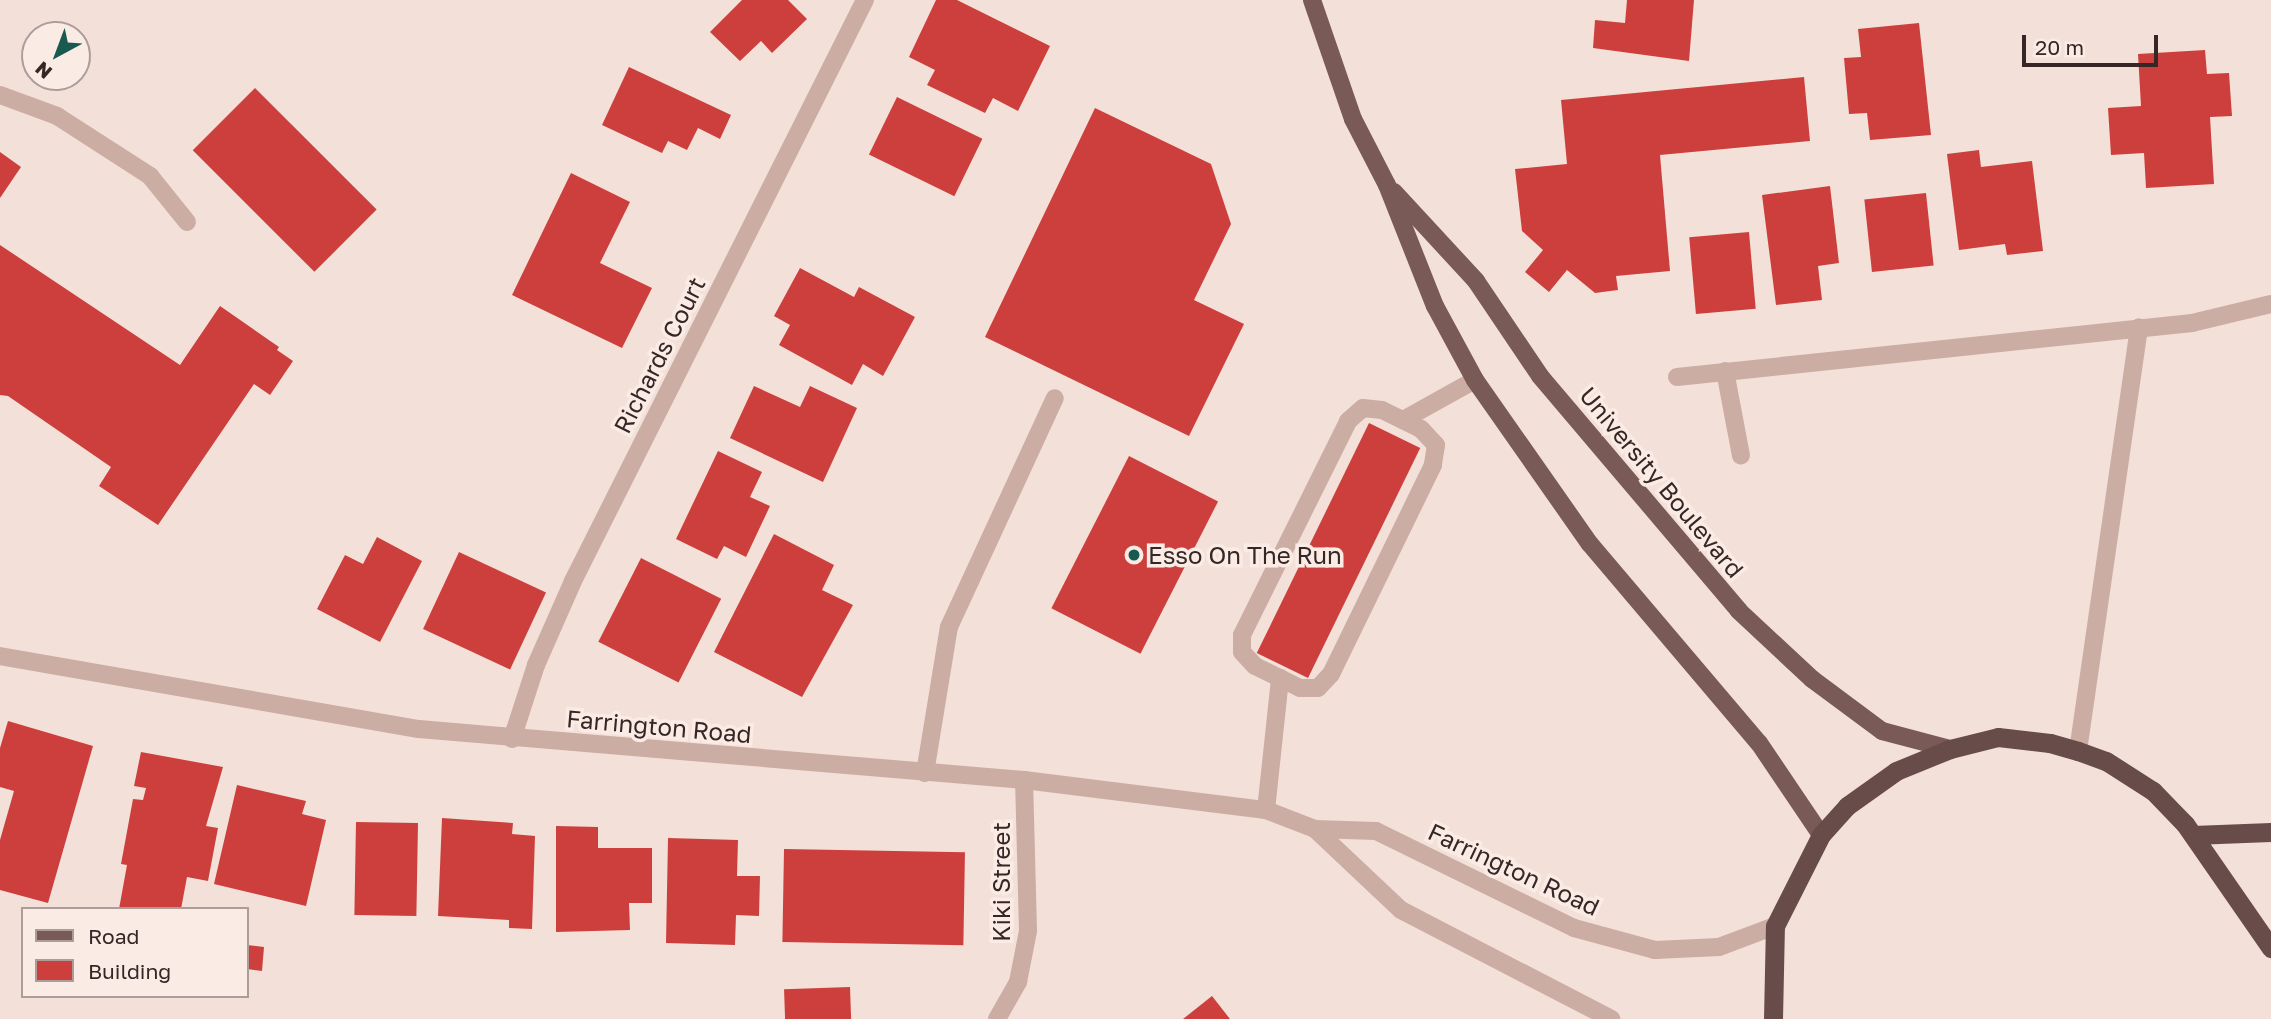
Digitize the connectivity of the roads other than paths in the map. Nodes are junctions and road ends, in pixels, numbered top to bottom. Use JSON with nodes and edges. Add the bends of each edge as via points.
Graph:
{"nodes":[{"id":1,"x":865,"y":0,"type":"edge"},
{"id":2,"x":1312,"y":0,"type":"edge"},
{"id":3,"x":0,"y":95,"type":"edge"},
{"id":4,"x":1387,"y":184,"type":"junction"},
{"id":5,"x":187,"y":222,"type":"dead end"},
{"id":6,"x":2271,"y":304,"type":"edge"},
{"id":7,"x":2139,"y":327,"type":"junction"},
{"id":8,"x":1725,"y":372,"type":"junction"},
{"id":9,"x":1677,"y":377,"type":"dead end"},
{"id":10,"x":1475,"y":380,"type":"junction"},
{"id":11,"x":1055,"y":398,"type":"dead end"},
{"id":12,"x":1403,"y":420,"type":"junction"},
{"id":13,"x":1741,"y":456,"type":"dead end"},
{"id":14,"x":0,"y":656,"type":"edge"},
{"id":15,"x":1280,"y":678,"type":"junction"},
{"id":16,"x":512,"y":739,"type":"junction"},
{"id":17,"x":1950,"y":748,"type":"junction"},
{"id":18,"x":2078,"y":751,"type":"junction"},
{"id":19,"x":925,"y":773,"type":"junction"},
{"id":20,"x":1024,"y":780,"type":"junction"},
{"id":21,"x":1266,"y":810,"type":"junction"},
{"id":22,"x":1315,"y":830,"type":"junction"},
{"id":23,"x":2271,"y":832,"type":"edge"},
{"id":24,"x":1821,"y":835,"type":"junction"},
{"id":25,"x":2193,"y":835,"type":"junction"},
{"id":26,"x":1775,"y":926,"type":"junction"},
{"id":27,"x":2271,"y":948,"type":"edge"},
{"id":28,"x":998,"y":1019,"type":"edge"},
{"id":29,"x":1611,"y":1019,"type":"edge"},
{"id":30,"x":1773,"y":1019,"type":"edge"}],
"edges":[{"from":1,"to":16,"type":"street","name":"Richards Court","via":[[573,581],[536,665]]},
{"from":2,"to":4,"type":"main road","name":"University Boulevard","via":[[1353,119]]},
{"from":3,"to":5,"type":"street","via":[[57,116],[150,176]]},
{"from":4,"to":10,"type":"main road","name":"University Boulevard","via":[[1436,306]]},
{"from":4,"to":17,"type":"main road","name":"University Boulevard","via":[[1476,281],[1540,376],[1739,611],[1812,679],[1882,731]]},
{"from":6,"to":7,"type":"street","via":[[2192,323]]},
{"from":7,"to":8,"type":"street"},
{"from":7,"to":18,"type":"street"},
{"from":8,"to":9,"type":"street"},
{"from":8,"to":13,"type":"street"},
{"from":10,"to":12,"type":"street"},
{"from":10,"to":24,"type":"main road","name":"University Boulevard","via":[[1590,544],[1759,743]]},
{"from":11,"to":19,"type":"street","via":[[949,627]]},
{"from":12,"to":15,"type":"street","via":[[1421,429],[1436,445],[1433,466],[1331,674],[1318,688],[1300,688]]},
{"from":12,"to":15,"type":"street","via":[[1363,408],[1348,421],[1242,635],[1242,652],[1255,666]]},
{"from":14,"to":16,"type":"street","name":"Farrington Road","via":[[419,729]]},
{"from":15,"to":21,"type":"street"},
{"from":16,"to":19,"type":"street","name":"Farrington Road"},
{"from":17,"to":18,"type":"highway","via":[[1998,737]]},
{"from":17,"to":24,"type":"highway","via":[[1896,771],[1847,806]]},
{"from":18,"to":25,"type":"highway","via":[[2143,783]]},
{"from":19,"to":20,"type":"street","name":"Farrington Road"},
{"from":20,"to":21,"type":"street","name":"Farrington Road"},
{"from":20,"to":28,"type":"street","name":"Kiki Street","via":[[1028,931],[1018,982]]},
{"from":21,"to":22,"type":"street","name":"Farrington Road"},
{"from":22,"to":26,"type":"street","name":"Farrington Road","via":[[1376,831],[1574,928],[1655,950],[1719,947]]},
{"from":22,"to":29,"type":"street","name":"Farrington Road","via":[[1401,910]]},
{"from":23,"to":25,"type":"highway"},
{"from":24,"to":26,"type":"highway"},
{"from":25,"to":27,"type":"highway"},
{"from":26,"to":30,"type":"highway"}]}
